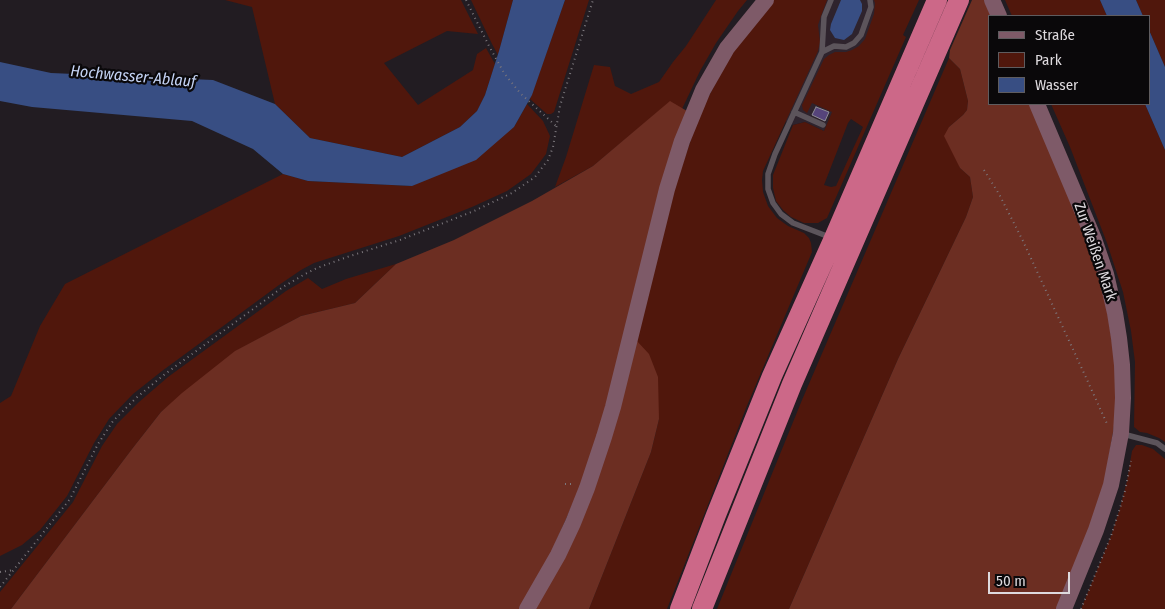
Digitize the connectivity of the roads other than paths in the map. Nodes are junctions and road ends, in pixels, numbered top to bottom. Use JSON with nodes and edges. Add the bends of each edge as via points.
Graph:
{"nodes":[{"id":1,"x":766,"y":0,"type":"edge"},
{"id":2,"x":831,"y":0,"type":"edge"},
{"id":3,"x":870,"y":0,"type":"edge"},
{"id":4,"x":937,"y":0,"type":"edge"},
{"id":5,"x":959,"y":0,"type":"edge"},
{"id":6,"x":992,"y":0,"type":"edge"},
{"id":7,"x":999,"y":15,"type":"edge"},
{"id":8,"x":822,"y":52,"type":"junction"},
{"id":9,"x":1037,"y":105,"type":"edge"},
{"id":10,"x":794,"y":112,"type":"junction"},
{"id":11,"x":823,"y":125,"type":"dead end"},
{"id":12,"x":834,"y":238,"type":"junction"},
{"id":13,"x":1121,"y":433,"type":"junction"},
{"id":14,"x":1165,"y":449,"type":"edge"},
{"id":15,"x":527,"y":609,"type":"edge"},
{"id":16,"x":680,"y":609,"type":"edge"},
{"id":17,"x":702,"y":609,"type":"edge"},
{"id":18,"x":1064,"y":609,"type":"edge"}],
"edges":[{"from":1,"to":15,"type":"main road","via":[[727,48],[703,90],[682,141],[604,438],[573,523]]},
{"from":2,"to":8,"type":"lane","via":[[824,17]]},
{"from":3,"to":8,"type":"lane","via":[[871,7],[861,35],[854,43],[834,46]]},
{"from":4,"to":12,"type":"highway"},
{"from":5,"to":17,"type":"highway","via":[[792,384]]},
{"from":6,"to":7,"type":"main road"},
{"from":8,"to":10,"type":"lane"},
{"from":9,"to":13,"type":"main road","name":"Zur Weißen Mark","via":[[1094,239],[1108,283],[1122,365]]},
{"from":10,"to":11,"type":"lane"},
{"from":10,"to":12,"type":"lane","via":[[768,174],[772,202],[793,222]]},
{"from":12,"to":16,"type":"highway","via":[[772,376]]},
{"from":13,"to":14,"type":"lane","via":[[1157,443]]},
{"from":13,"to":18,"type":"main road","name":"Zur Weißen Mark","via":[[1111,485]]}]}
